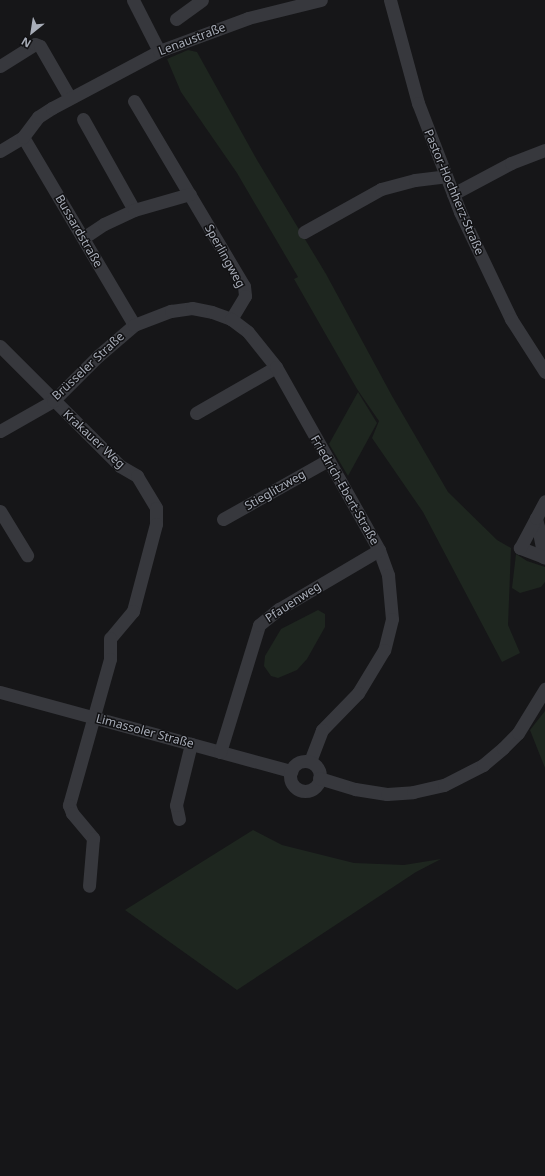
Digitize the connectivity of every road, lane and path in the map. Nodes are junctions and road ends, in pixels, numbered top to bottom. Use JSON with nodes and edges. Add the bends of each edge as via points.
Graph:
{"nodes":[{"id":1,"x":133,"y":0,"type":"edge"},
{"id":2,"x":202,"y":0,"type":"edge"},
{"id":3,"x":322,"y":0,"type":"edge"},
{"id":4,"x":390,"y":0,"type":"edge"},
{"id":5,"x":176,"y":20,"type":"dead end"},
{"id":6,"x":159,"y":51,"type":"junction"},
{"id":7,"x":0,"y":66,"type":"edge"},
{"id":8,"x":70,"y":98,"type":"junction"},
{"id":9,"x":134,"y":101,"type":"dead end"},
{"id":10,"x":83,"y":120,"type":"dead end"},
{"id":11,"x":23,"y":136,"type":"junction"},
{"id":12,"x":545,"y":150,"type":"edge"},
{"id":13,"x":0,"y":151,"type":"edge"},
{"id":14,"x":446,"y":176,"type":"junction"},
{"id":15,"x":190,"y":194,"type":"junction"},
{"id":16,"x":453,"y":194,"type":"junction"},
{"id":17,"x":134,"y":210,"type":"junction"},
{"id":18,"x":304,"y":232,"type":"dead end"},
{"id":19,"x":83,"y":238,"type":"junction"},
{"id":20,"x":231,"y":319,"type":"junction"},
{"id":21,"x":134,"y":325,"type":"junction"},
{"id":22,"x":0,"y":346,"type":"edge"},
{"id":23,"x":276,"y":367,"type":"junction"},
{"id":24,"x":545,"y":372,"type":"edge"},
{"id":25,"x":53,"y":400,"type":"junction"},
{"id":26,"x":196,"y":414,"type":"dead end"},
{"id":27,"x":0,"y":431,"type":"edge"},
{"id":28,"x":328,"y":460,"type":"junction"},
{"id":29,"x":545,"y":501,"type":"edge"},
{"id":30,"x":0,"y":510,"type":"edge"},
{"id":31,"x":536,"y":518,"type":"junction"},
{"id":32,"x":223,"y":519,"type":"dead end"},
{"id":33,"x":379,"y":550,"type":"junction"},
{"id":34,"x":28,"y":555,"type":"dead end"},
{"id":35,"x":545,"y":557,"type":"edge"},
{"id":36,"x":545,"y":689,"type":"edge"},
{"id":37,"x":0,"y":692,"type":"edge"},
{"id":38,"x":93,"y":717,"type":"junction"},
{"id":39,"x":190,"y":744,"type":"junction"},
{"id":40,"x":220,"y":752,"type":"junction"},
{"id":41,"x":310,"y":762,"type":"junction"},
{"id":42,"x":291,"y":771,"type":"junction"},
{"id":43,"x":319,"y":778,"type":"junction"},
{"id":44,"x":179,"y":819,"type":"dead end"},
{"id":45,"x":89,"y":886,"type":"dead end"}],
"edges":[{"from":1,"to":6,"type":"street"},
{"from":2,"to":5,"type":"street"},
{"from":3,"to":6,"type":"street","name":"Lenaustraße","via":[[248,18]]},
{"from":4,"to":14,"type":"street","name":"Pastor-Hochherz-Straße","via":[[418,103]]},
{"from":6,"to":8,"type":"street","name":"Lenaustraße"},
{"from":7,"to":8,"type":"street","via":[[35,44],[40,46]]},
{"from":8,"to":11,"type":"street","name":"Lenaustraße","via":[[38,117]]},
{"from":9,"to":15,"type":"street","name":"Sperlingweg"},
{"from":10,"to":17,"type":"street"},
{"from":11,"to":13,"type":"street","name":"Lenaustraße"},
{"from":11,"to":19,"type":"street","name":"Bussardstraße"},
{"from":12,"to":16,"type":"street","via":[[511,163]]},
{"from":14,"to":16,"type":"street","name":"Pastor-Hochherz-Straße"},
{"from":14,"to":18,"type":"street","via":[[415,180],[380,189]]},
{"from":15,"to":17,"type":"street"},
{"from":15,"to":20,"type":"street","name":"Sperlingweg","via":[[244,286],[245,296]]},
{"from":16,"to":24,"type":"street","name":"Pastor-Hochherz-Straße","via":[[511,319]]},
{"from":17,"to":19,"type":"street","via":[[104,224]]},
{"from":19,"to":21,"type":"street","name":"Bussardstraße"},
{"from":20,"to":21,"type":"street","name":"Friedrich-Ebert-Straße","via":[[192,308],[171,311]]},
{"from":20,"to":23,"type":"street","name":"Friedrich-Ebert-Straße","via":[[248,332]]},
{"from":21,"to":25,"type":"street","name":"Brüsseler Straße"},
{"from":22,"to":25,"type":"street","name":"Krakauer Weg"},
{"from":23,"to":26,"type":"street"},
{"from":23,"to":28,"type":"street","name":"Friedrich-Ebert-Straße"},
{"from":25,"to":27,"type":"street","name":"Brüsseler Straße"},
{"from":25,"to":38,"type":"street","name":"Krakauer Weg","via":[[120,466],[137,476],[156,508],[156,524],[133,611],[110,638],[110,659]]},
{"from":28,"to":32,"type":"street","name":"Stieglitzweg"},
{"from":28,"to":33,"type":"street","name":"Friedrich-Ebert-Straße"},
{"from":29,"to":31,"type":"street"},
{"from":30,"to":34,"type":"street"},
{"from":31,"to":35,"type":"street"},
{"from":31,"to":35,"type":"street","via":[[520,548]]},
{"from":33,"to":40,"type":"street","name":"Pfauenweg","via":[[279,609],[259,625]]},
{"from":33,"to":41,"type":"street","name":"Friedrich-Ebert-Straße","via":[[388,575],[392,603],[392,620],[384,650],[358,693],[322,730]]},
{"from":36,"to":43,"type":"street","via":[[518,733],[504,748],[483,765],[444,785],[413,792],[387,794],[355,789]]},
{"from":37,"to":38,"type":"street","name":"Limassoler Straße"},
{"from":38,"to":39,"type":"street","name":"Limassoler Straße"},
{"from":38,"to":45,"type":"street","via":[[69,805],[72,813],[93,838]]},
{"from":39,"to":40,"type":"street","name":"Limassoler Straße"},
{"from":39,"to":44,"type":"street","via":[[176,805]]},
{"from":40,"to":42,"type":"street","name":"Limassoler Straße"},
{"from":41,"to":42,"type":"street","via":[[298,762]]},
{"from":41,"to":43,"type":"street","via":[[316,767]]},
{"from":42,"to":43,"type":"street","via":[[291,783],[301,790],[313,788]]}]}
